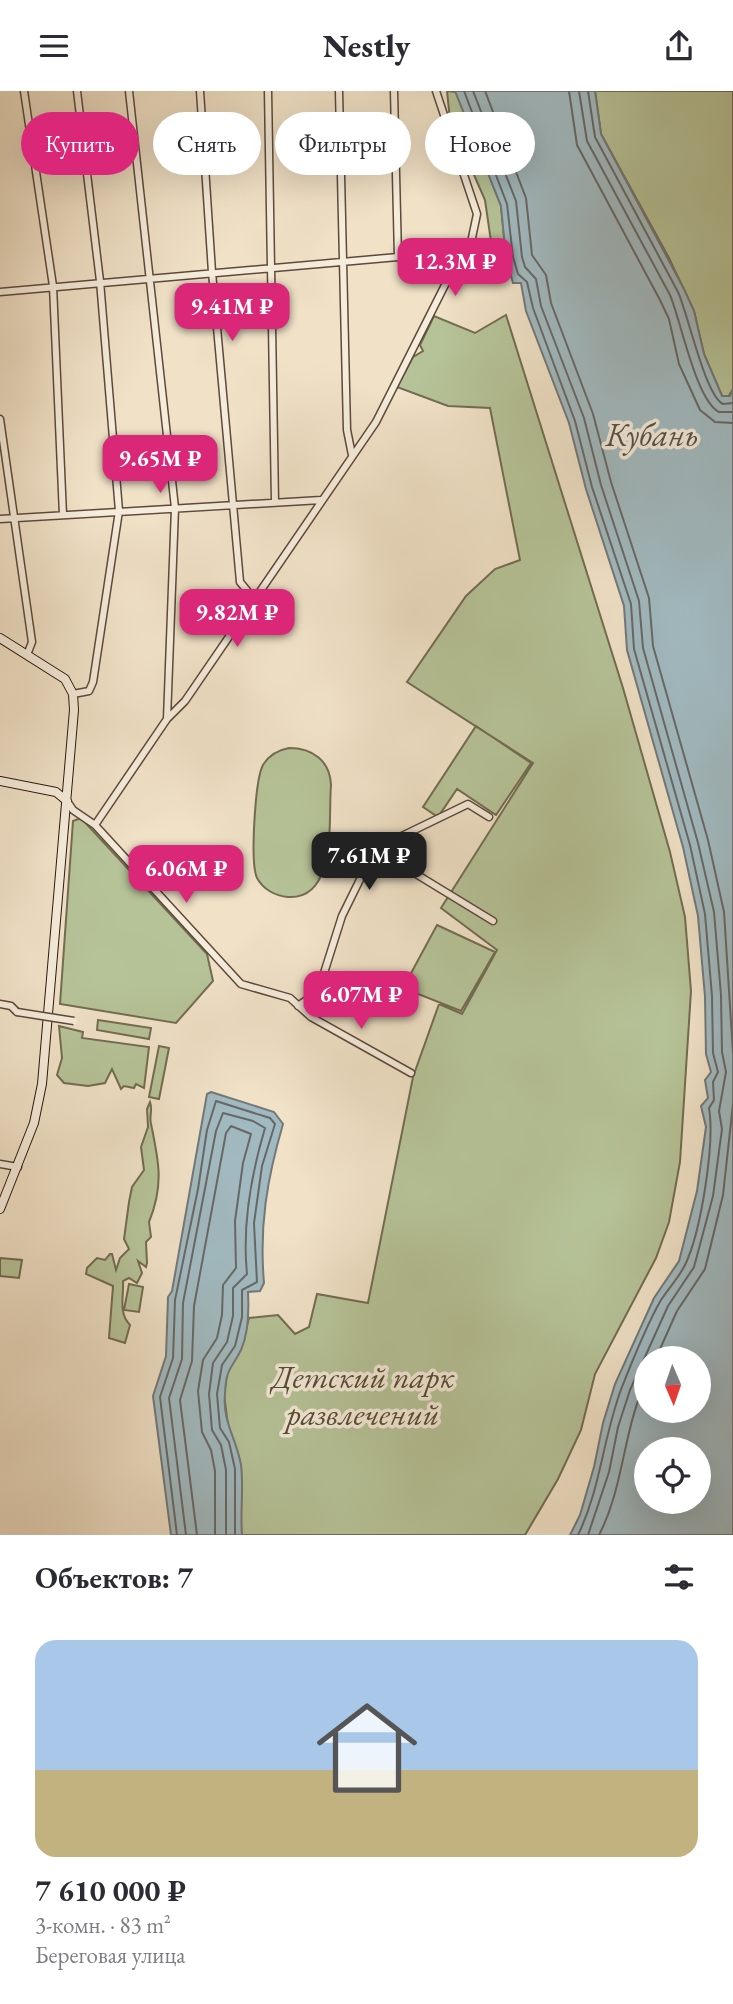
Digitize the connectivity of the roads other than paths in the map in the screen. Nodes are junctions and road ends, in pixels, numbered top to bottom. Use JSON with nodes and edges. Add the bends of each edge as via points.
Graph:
{"nodes":[{"id":1,"x":24,"y":91,"type":"edge"},
{"id":2,"x":77,"y":91,"type":"edge"},
{"id":3,"x":129,"y":91,"type":"edge"},
{"id":4,"x":200,"y":91,"type":"edge"},
{"id":5,"x":268,"y":91,"type":"edge"},
{"id":6,"x":339,"y":91,"type":"edge"},
{"id":7,"x":394,"y":91,"type":"edge"},
{"id":8,"x":436,"y":91,"type":"edge"},
{"id":9,"x":397,"y":257,"type":"junction"},
{"id":10,"x":342,"y":261,"type":"junction"},
{"id":11,"x":271,"y":266,"type":"junction"},
{"id":12,"x":212,"y":272,"type":"junction"},
{"id":13,"x":152,"y":277,"type":"junction"},
{"id":14,"x":449,"y":277,"type":"junction"},
{"id":15,"x":100,"y":281,"type":"junction"},
{"id":16,"x":53,"y":286,"type":"junction"},
{"id":17,"x":0,"y":292,"type":"edge"},
{"id":18,"x":0,"y":419,"type":"edge"},
{"id":19,"x":352,"y":455,"type":"junction"},
{"id":20,"x":321,"y":500,"type":"junction"},
{"id":21,"x":275,"y":502,"type":"junction"},
{"id":22,"x":233,"y":504,"type":"junction"},
{"id":23,"x":175,"y":508,"type":"junction"},
{"id":24,"x":119,"y":511,"type":"junction"},
{"id":25,"x":63,"y":515,"type":"junction"},
{"id":26,"x":13,"y":518,"type":"junction"},
{"id":27,"x":0,"y":519,"type":"edge"},
{"id":28,"x":255,"y":600,"type":"junction"},
{"id":29,"x":0,"y":638,"type":"edge"},
{"id":30,"x":27,"y":655,"type":"junction"},
{"id":31,"x":73,"y":694,"type":"junction"},
{"id":32,"x":167,"y":719,"type":"junction"},
{"id":33,"x":0,"y":781,"type":"edge"},
{"id":34,"x":67,"y":801,"type":"junction"},
{"id":35,"x":489,"y":817,"type":"dead end"},
{"id":36,"x":95,"y":825,"type":"junction"},
{"id":37,"x":376,"y":849,"type":"junction"},
{"id":38,"x":493,"y":921,"type":"dead end"},
{"id":39,"x":0,"y":1004,"type":"edge"},
{"id":40,"x":298,"y":1006,"type":"junction"},
{"id":41,"x":74,"y":1021,"type":"dead end"},
{"id":42,"x":411,"y":1073,"type":"dead end"},
{"id":43,"x":0,"y":1164,"type":"edge"},
{"id":44,"x":18,"y":1167,"type":"junction"},
{"id":45,"x":0,"y":1209,"type":"edge"}],
"edges":[{"from":1,"to":16,"type":"street"},
{"from":2,"to":15,"type":"street"},
{"from":3,"to":13,"type":"street"},
{"from":4,"to":12,"type":"street"},
{"from":5,"to":11,"type":"street"},
{"from":6,"to":10,"type":"street"},
{"from":7,"to":9,"type":"street"},
{"from":8,"to":14,"type":"street","via":[[477,213],[465,271]]},
{"from":9,"to":10,"type":"street"},
{"from":9,"to":14,"type":"street","via":[[433,258]]},
{"from":10,"to":11,"type":"street"},
{"from":10,"to":19,"type":"street","via":[[347,430]]},
{"from":11,"to":12,"type":"street"},
{"from":11,"to":21,"type":"street"},
{"from":12,"to":13,"type":"street"},
{"from":12,"to":22,"type":"street"},
{"from":13,"to":15,"type":"street"},
{"from":13,"to":23,"type":"street"},
{"from":14,"to":19,"type":"street","via":[[376,422]]},
{"from":15,"to":16,"type":"street"},
{"from":15,"to":24,"type":"street"},
{"from":16,"to":17,"type":"street"},
{"from":16,"to":25,"type":"street"},
{"from":18,"to":26,"type":"street"},
{"from":19,"to":20,"type":"street"},
{"from":20,"to":21,"type":"street"},
{"from":20,"to":28,"type":"street"},
{"from":21,"to":22,"type":"street"},
{"from":22,"to":23,"type":"street"},
{"from":22,"to":28,"type":"street","via":[[240,582]]},
{"from":23,"to":24,"type":"street"},
{"from":23,"to":32,"type":"street"},
{"from":24,"to":25,"type":"street"},
{"from":24,"to":31,"type":"street","via":[[93,682],[89,691]]},
{"from":25,"to":26,"type":"street"},
{"from":26,"to":27,"type":"street"},
{"from":26,"to":30,"type":"street","via":[[32,642]]},
{"from":28,"to":32,"type":"street","via":[[185,701]]},
{"from":29,"to":30,"type":"main road"},
{"from":30,"to":31,"type":"main road","via":[[65,679]]},
{"from":31,"to":34,"type":"main road"},
{"from":32,"to":36,"type":"street"},
{"from":33,"to":34,"type":"main road","via":[[56,792]]},
{"from":34,"to":36,"type":"street"},
{"from":34,"to":44,"type":"main road","via":[[42,1084]]},
{"from":35,"to":37,"type":"street","via":[[468,804]]},
{"from":36,"to":40,"type":"street","via":[[233,977],[241,984],[290,998]]},
{"from":37,"to":38,"type":"street"},
{"from":37,"to":40,"type":"street","via":[[342,916],[318,992]]},
{"from":39,"to":41,"type":"street","bridge":true,"via":[[17,1012]]},
{"from":40,"to":42,"type":"street"},
{"from":43,"to":44,"type":"street"},
{"from":44,"to":45,"type":"main road"}]}
